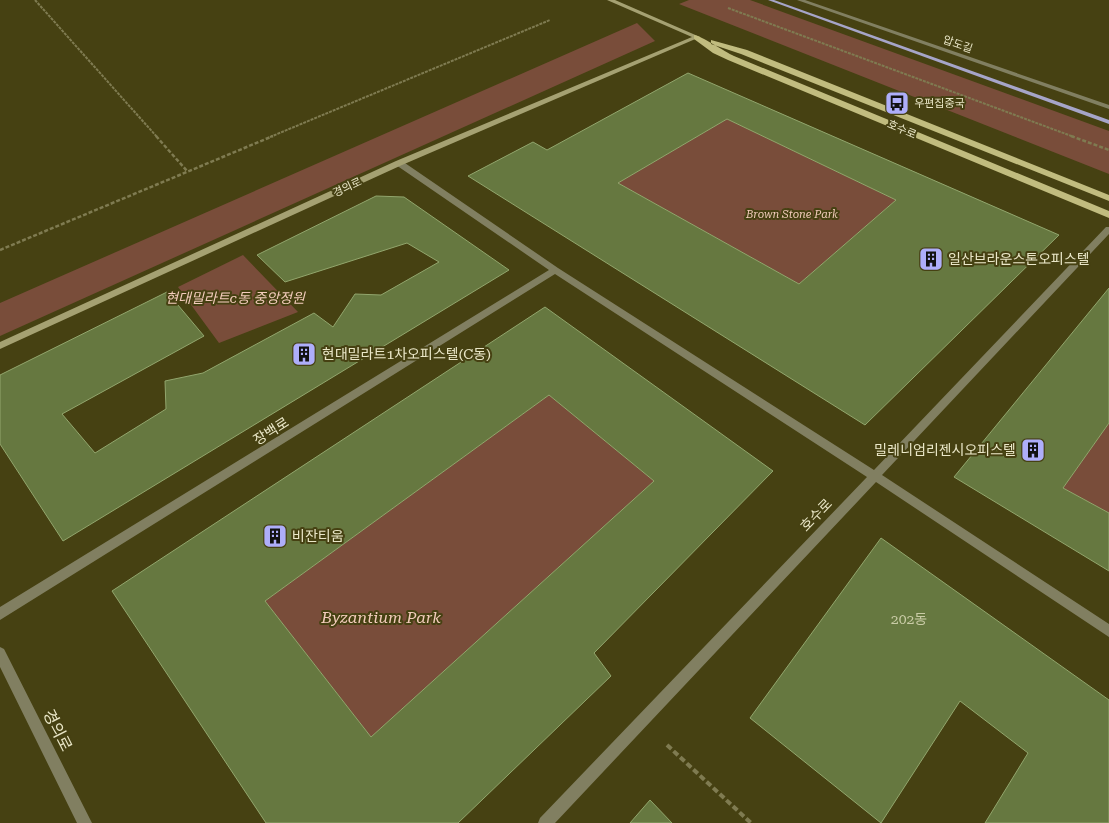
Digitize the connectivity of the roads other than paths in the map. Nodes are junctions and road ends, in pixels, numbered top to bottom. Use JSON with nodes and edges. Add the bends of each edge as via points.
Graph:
{"nodes":[{"id":1,"x":610,"y":0,"type":"edge"},
{"id":2,"x":800,"y":0,"type":"edge"},
{"id":3,"x":697,"y":37,"type":"junction"},
{"id":4,"x":1109,"y":107,"type":"edge"},
{"id":5,"x":399,"y":163,"type":"junction"},
{"id":6,"x":1109,"y":198,"type":"edge"},
{"id":7,"x":1109,"y":215,"type":"edge"},
{"id":8,"x":1109,"y":229,"type":"edge"},
{"id":9,"x":555,"y":270,"type":"junction"},
{"id":10,"x":0,"y":346,"type":"edge"},
{"id":11,"x":876,"y":477,"type":"junction"},
{"id":12,"x":0,"y":614,"type":"edge"},
{"id":13,"x":1109,"y":631,"type":"edge"},
{"id":14,"x":0,"y":653,"type":"edge"},
{"id":15,"x":85,"y":823,"type":"edge"},
{"id":16,"x":545,"y":823,"type":"edge"}],
"edges":[{"from":1,"to":3,"type":"street","name":"호수로"},
{"from":2,"to":4,"type":"street","name":"압도길"},
{"from":3,"to":5,"type":"street","name":"경의로"},
{"from":3,"to":6,"type":"main road","name":"호수로","via":[[744,52]]},
{"from":3,"to":7,"type":"main road","name":"호수로","via":[[731,58]]},
{"from":5,"to":9,"type":"street"},
{"from":5,"to":10,"type":"street","name":"경의로"},
{"from":8,"to":11,"type":"street","name":"호수로"},
{"from":9,"to":11,"type":"street"},
{"from":9,"to":12,"type":"street","name":"장백로"},
{"from":11,"to":13,"type":"street"},
{"from":11,"to":16,"type":"street","name":"호수로"},
{"from":14,"to":15,"type":"street","name":"경의로"}]}
